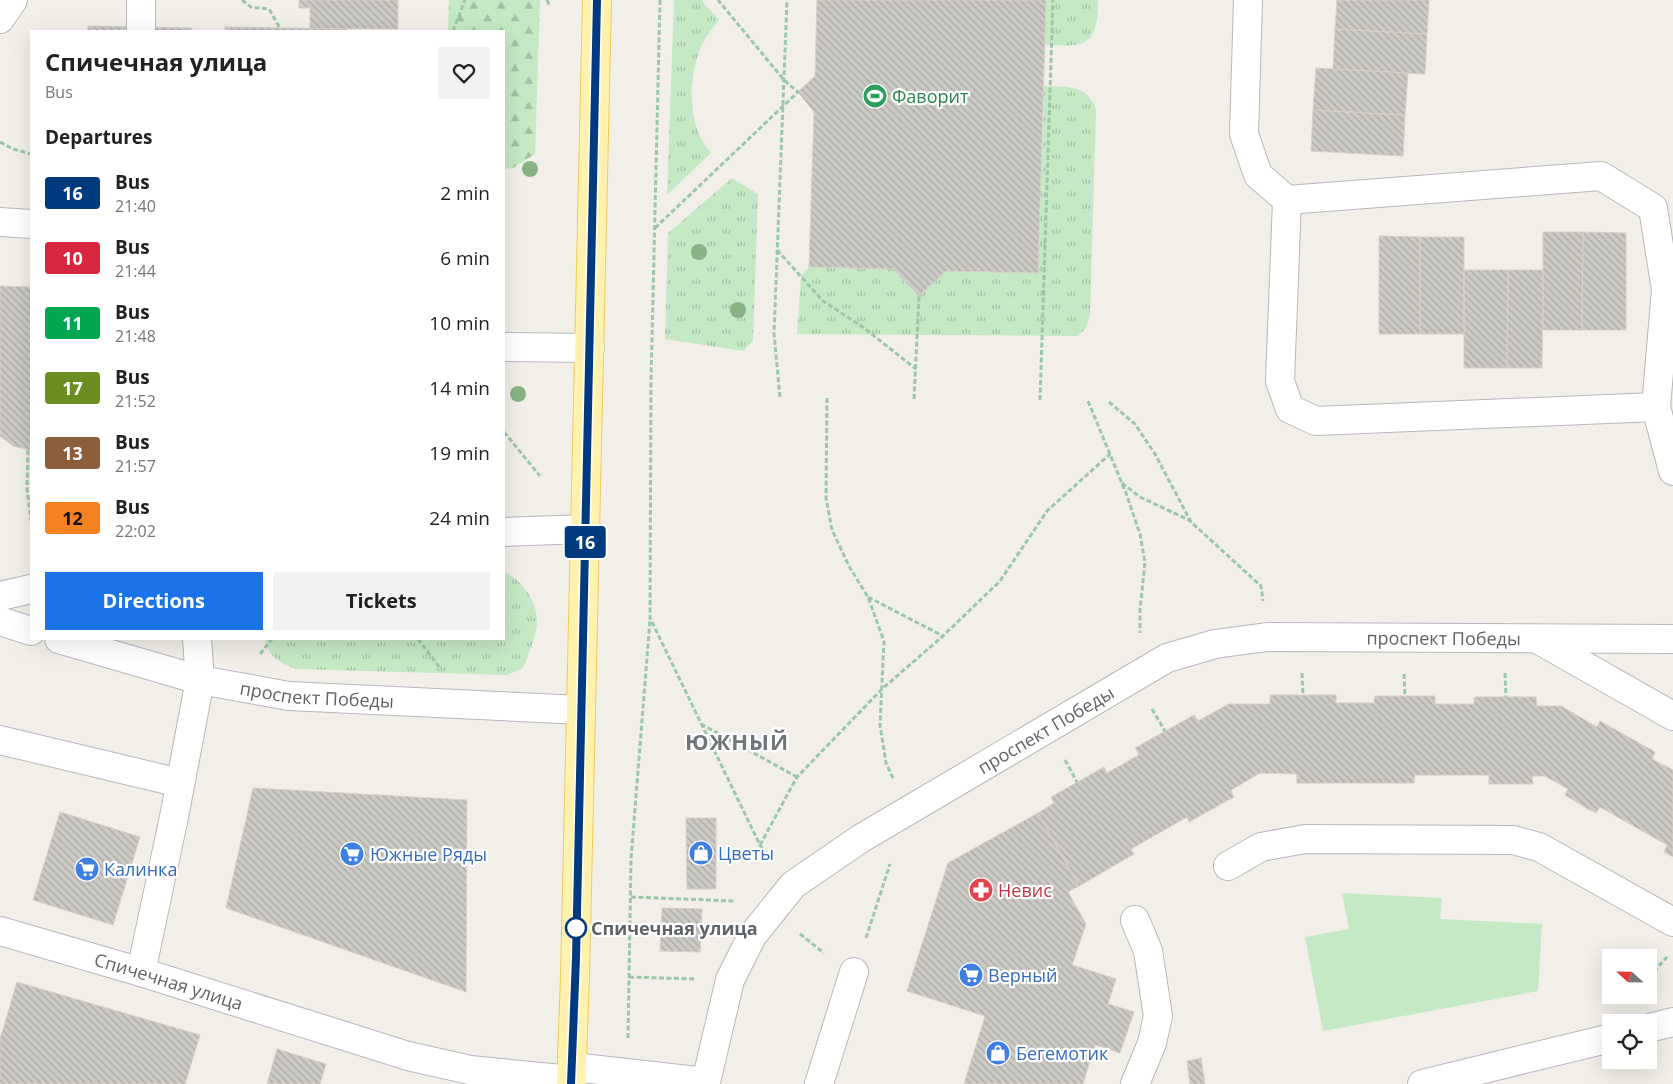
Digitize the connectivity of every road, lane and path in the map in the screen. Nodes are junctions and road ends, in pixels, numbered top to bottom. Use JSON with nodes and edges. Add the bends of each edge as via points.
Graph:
{"nodes":[{"id":1,"x":12,"y":0,"type":"edge"},
{"id":2,"x":142,"y":0,"type":"edge"},
{"id":3,"x":242,"y":0,"type":"edge"},
{"id":4,"x":465,"y":0,"type":"edge"},
{"id":5,"x":547,"y":0,"type":"edge"},
{"id":6,"x":597,"y":0,"type":"edge"},
{"id":7,"x":660,"y":0,"type":"edge"},
{"id":8,"x":718,"y":0,"type":"edge"},
{"id":9,"x":787,"y":0,"type":"edge"},
{"id":10,"x":1053,"y":0,"type":"edge"},
{"id":11,"x":1248,"y":0,"type":"edge"},
{"id":12,"x":550,"y":7,"type":"dead end"},
{"id":13,"x":0,"y":19,"type":"edge"},
{"id":14,"x":140,"y":27,"type":"dead end"},
{"id":15,"x":280,"y":28,"type":"dead end"},
{"id":16,"x":453,"y":30,"type":"edge"},
{"id":17,"x":784,"y":80,"type":"junction"},
{"id":18,"x":783,"y":106,"type":"junction"},
{"id":19,"x":0,"y":142,"type":"edge"},
{"id":20,"x":30,"y":154,"type":"edge"},
{"id":21,"x":1287,"y":200,"type":"junction"},
{"id":22,"x":0,"y":222,"type":"edge"},
{"id":23,"x":30,"y":224,"type":"edge"},
{"id":24,"x":655,"y":228,"type":"junction"},
{"id":25,"x":777,"y":250,"type":"junction"},
{"id":26,"x":919,"y":296,"type":"dead end"},
{"id":27,"x":505,"y":347,"type":"edge"},
{"id":28,"x":590,"y":348,"type":"junction"},
{"id":29,"x":916,"y":369,"type":"junction"},
{"id":30,"x":780,"y":397,"type":"dead end"},
{"id":31,"x":827,"y":398,"type":"dead end"},
{"id":32,"x":914,"y":398,"type":"dead end"},
{"id":33,"x":1040,"y":400,"type":"dead end"},
{"id":34,"x":1088,"y":401,"type":"dead end"},
{"id":35,"x":1109,"y":402,"type":"dead end"},
{"id":36,"x":1656,"y":407,"type":"junction"},
{"id":37,"x":505,"y":433,"type":"edge"},
{"id":38,"x":28,"y":450,"type":"dead end"},
{"id":39,"x":1110,"y":454,"type":"junction"},
{"id":40,"x":1673,"y":471,"type":"edge"},
{"id":41,"x":540,"y":476,"type":"dead end"},
{"id":42,"x":1122,"y":482,"type":"junction"},
{"id":43,"x":30,"y":513,"type":"edge"},
{"id":44,"x":1191,"y":522,"type":"junction"},
{"id":45,"x":585,"y":529,"type":"junction"},
{"id":46,"x":505,"y":532,"type":"edge"},
{"id":47,"x":30,"y":589,"type":"edge"},
{"id":48,"x":0,"y":596,"type":"edge"},
{"id":49,"x":868,"y":597,"type":"junction"},
{"id":50,"x":650,"y":618,"type":"junction"},
{"id":51,"x":0,"y":621,"type":"edge"},
{"id":52,"x":30,"y":631,"type":"edge"},
{"id":53,"x":943,"y":636,"type":"junction"},
{"id":54,"x":1267,"y":637,"type":"junction"},
{"id":55,"x":1537,"y":638,"type":"junction"},
{"id":56,"x":1673,"y":639,"type":"edge"},
{"id":57,"x":62,"y":640,"type":"edge"},
{"id":58,"x":197,"y":640,"type":"edge"},
{"id":59,"x":271,"y":640,"type":"edge"},
{"id":60,"x":419,"y":640,"type":"edge"},
{"id":61,"x":267,"y":646,"type":"dead end"},
{"id":62,"x":443,"y":671,"type":"dead end"},
{"id":63,"x":1135,"y":678,"type":"junction"},
{"id":64,"x":200,"y":680,"type":"junction"},
{"id":65,"x":882,"y":688,"type":"junction"},
{"id":66,"x":581,"y":710,"type":"junction"},
{"id":67,"x":1673,"y":716,"type":"edge"},
{"id":68,"x":700,"y":723,"type":"junction"},
{"id":69,"x":0,"y":740,"type":"edge"},
{"id":70,"x":797,"y":777,"type":"junction"},
{"id":71,"x":180,"y":783,"type":"junction"},
{"id":72,"x":907,"y":811,"type":"junction"},
{"id":73,"x":760,"y":845,"type":"junction"},
{"id":74,"x":1228,"y":866,"type":"dead end"},
{"id":75,"x":793,"y":885,"type":"junction"},
{"id":76,"x":882,"y":890,"type":"dead end"},
{"id":77,"x":631,"y":897,"type":"junction"},
{"id":78,"x":773,"y":910,"type":"junction"},
{"id":79,"x":1135,"y":920,"type":"dead end"},
{"id":80,"x":1673,"y":922,"type":"edge"},
{"id":81,"x":0,"y":931,"type":"edge"},
{"id":82,"x":864,"y":943,"type":"dead end"},
{"id":83,"x":1673,"y":950,"type":"edge"},
{"id":84,"x":1658,"y":967,"type":"edge"},
{"id":85,"x":141,"y":972,"type":"junction"},
{"id":86,"x":854,"y":972,"type":"joint"},
{"id":87,"x":629,"y":977,"type":"junction"},
{"id":88,"x":730,"y":980,"type":"junction"},
{"id":89,"x":1673,"y":1022,"type":"edge"},
{"id":90,"x":1657,"y":1026,"type":"edge"},
{"id":91,"x":1602,"y":1040,"type":"edge"},
{"id":92,"x":628,"y":1042,"type":"dead end"},
{"id":93,"x":572,"y":1077,"type":"edge"},
{"id":94,"x":699,"y":1083,"type":"edge"},
{"id":95,"x":819,"y":1084,"type":"edge"},
{"id":96,"x":1135,"y":1084,"type":"edge"},
{"id":97,"x":1422,"y":1084,"type":"edge"}],
"edges":[{"from":1,"to":13,"type":"street"},
{"from":2,"to":14,"type":"street"},
{"from":3,"to":15,"type":"path","via":[[251,7],[270,9]]},
{"from":4,"to":16,"type":"path"},
{"from":5,"to":12,"type":"path"},
{"from":6,"to":28,"type":"main road"},
{"from":7,"to":24,"type":"path"},
{"from":8,"to":17,"type":"path"},
{"from":9,"to":17,"type":"path"},
{"from":10,"to":33,"type":"path"},
{"from":11,"to":21,"type":"street","via":[[1244,134],[1258,175]]},
{"from":17,"to":18,"type":"path"},
{"from":17,"to":18,"type":"path","via":[[798,92]]},
{"from":18,"to":24,"type":"path"},
{"from":18,"to":25,"type":"path"},
{"from":19,"to":20,"type":"path"},
{"from":21,"to":36,"type":"street","via":[[1601,176],[1653,208],[1666,290]]},
{"from":21,"to":36,"type":"street","via":[[1280,381],[1290,409],[1316,421]]},
{"from":22,"to":23,"type":"street"},
{"from":24,"to":50,"type":"path"},
{"from":25,"to":29,"type":"path","via":[[823,301]]},
{"from":25,"to":30,"type":"path","via":[[774,334]]},
{"from":26,"to":29,"type":"path"},
{"from":27,"to":28,"type":"street"},
{"from":28,"to":45,"type":"main road"},
{"from":29,"to":32,"type":"path"},
{"from":31,"to":49,"type":"path","via":[[826,498],[832,530]]},
{"from":34,"to":39,"type":"path"},
{"from":35,"to":44,"type":"path","via":[[1135,424]]},
{"from":36,"to":40,"type":"street"},
{"from":37,"to":41,"type":"path"},
{"from":38,"to":43,"type":"path"},
{"from":39,"to":42,"type":"path"},
{"from":39,"to":53,"type":"path","via":[[1047,511],[1000,581]]},
{"from":42,"to":44,"type":"path","via":[[1140,497]]},
{"from":42,"to":63,"type":"path","via":[[1140,534],[1145,562]]},
{"from":44,"to":54,"type":"path","via":[[1262,586]]},
{"from":45,"to":46,"type":"street"},
{"from":45,"to":66,"type":"main road"},
{"from":47,"to":48,"type":"street"},
{"from":49,"to":53,"type":"path"},
{"from":49,"to":65,"type":"path","via":[[884,641]]},
{"from":50,"to":68,"type":"path"},
{"from":50,"to":77,"type":"path","via":[[631,859]]},
{"from":51,"to":52,"type":"street"},
{"from":53,"to":65,"type":"path"},
{"from":54,"to":55,"type":"street","name":"проспект Победы"},
{"from":54,"to":63,"type":"street","name":"проспект Победы","via":[[1215,644],[1167,658]]},
{"from":55,"to":56,"type":"street","name":"проспект Победы"},
{"from":55,"to":67,"type":"street"},
{"from":57,"to":64,"type":"street","name":"проспект Победы"},
{"from":58,"to":64,"type":"street"},
{"from":59,"to":61,"type":"path"},
{"from":60,"to":62,"type":"path"},
{"from":63,"to":72,"type":"street","name":"проспект Победы"},
{"from":64,"to":66,"type":"street","name":"проспект Победы","via":[[288,696]]},
{"from":64,"to":71,"type":"street"},
{"from":65,"to":70,"type":"path"},
{"from":65,"to":72,"type":"path","via":[[880,725],[886,763]]},
{"from":66,"to":93,"type":"main road"},
{"from":68,"to":70,"type":"path"},
{"from":68,"to":73,"type":"path"},
{"from":69,"to":71,"type":"street"},
{"from":70,"to":73,"type":"path"},
{"from":71,"to":85,"type":"street"},
{"from":72,"to":75,"type":"street","name":"проспект Победы","via":[[860,838]]},
{"from":73,"to":75,"type":"path"},
{"from":74,"to":80,"type":"street","via":[[1261,846],[1305,839],[1513,840],[1539,847]]},
{"from":75,"to":78,"type":"street","name":"проспект Победы"},
{"from":76,"to":82,"type":"path"},
{"from":77,"to":78,"type":"path","via":[[736,901]]},
{"from":77,"to":87,"type":"path"},
{"from":78,"to":86,"type":"path","via":[[817,948]]},
{"from":78,"to":88,"type":"street","name":"проспект Победы","via":[[752,936]]},
{"from":79,"to":96,"type":"street","via":[[1148,951],[1158,1016],[1152,1044]]},
{"from":81,"to":85,"type":"street","name":"Спичечная улица"},
{"from":83,"to":84,"type":"path"},
{"from":85,"to":93,"type":"street","name":"Спичечная улица","via":[[408,1056],[470,1070]]},
{"from":86,"to":95,"type":"street"},
{"from":87,"to":88,"type":"path"},
{"from":87,"to":92,"type":"path"},
{"from":88,"to":94,"type":"street","name":"проспект Победы"},
{"from":89,"to":90,"type":"street"},
{"from":91,"to":97,"type":"street"},
{"from":93,"to":94,"type":"street","name":"проспект Победы"}]}
